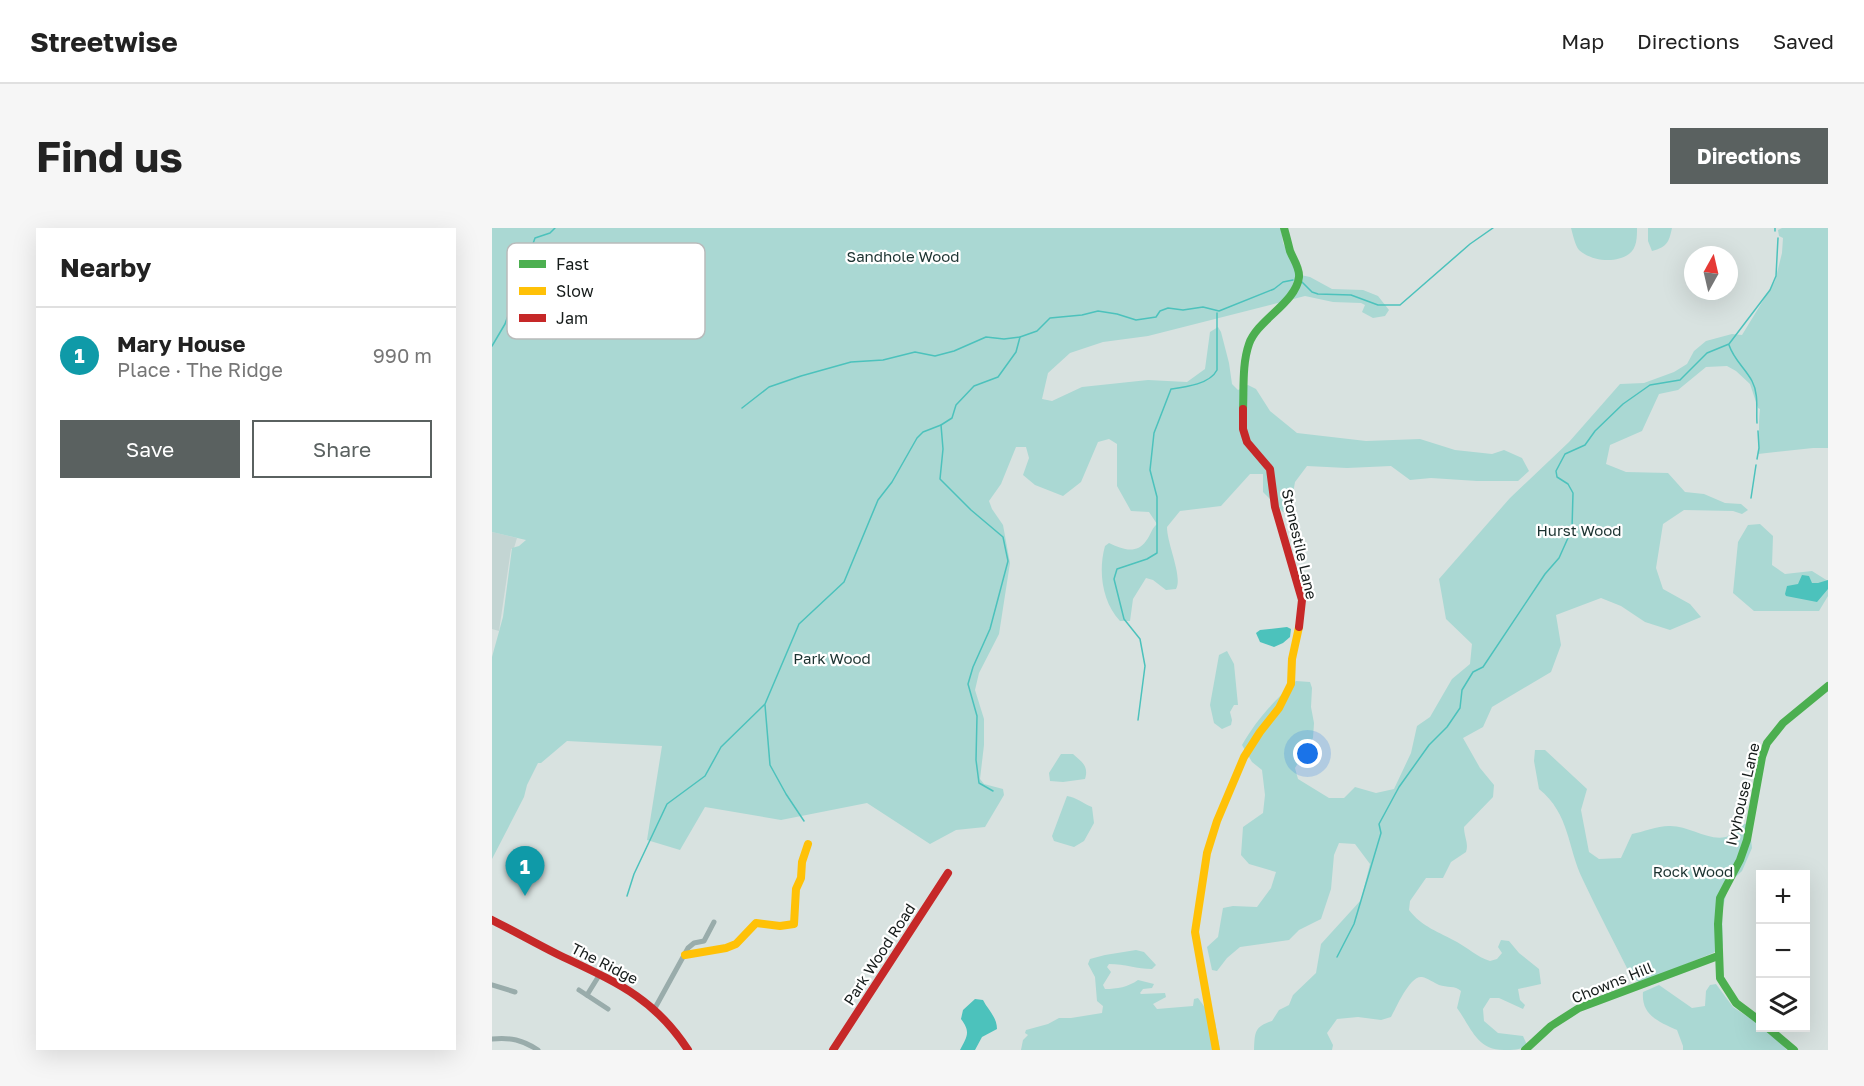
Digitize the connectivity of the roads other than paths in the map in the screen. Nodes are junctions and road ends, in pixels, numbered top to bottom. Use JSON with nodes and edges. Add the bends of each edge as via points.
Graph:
{"nodes":[{"id":1,"x":1284,"y":228,"type":"edge"},
{"id":2,"x":1828,"y":686,"type":"edge"},
{"id":3,"x":808,"y":844,"type":"dead end"},
{"id":4,"x":948,"y":873,"type":"dead end"},
{"id":5,"x":492,"y":920,"type":"edge"},
{"id":6,"x":714,"y":922,"type":"dead end"},
{"id":7,"x":685,"y":955,"type":"junction"},
{"id":8,"x":1718,"y":956,"type":"junction"},
{"id":9,"x":600,"y":974,"type":"junction"},
{"id":10,"x":492,"y":985,"type":"edge"},
{"id":11,"x":579,"y":990,"type":"dead end"},
{"id":12,"x":515,"y":993,"type":"dead end"},
{"id":13,"x":587,"y":995,"type":"junction"},
{"id":14,"x":655,"y":1008,"type":"junction"},
{"id":15,"x":608,"y":1009,"type":"dead end"},
{"id":16,"x":1756,"y":1017,"type":"edge"},
{"id":17,"x":1773,"y":1032,"type":"edge"},
{"id":18,"x":492,"y":1039,"type":"edge"},
{"id":19,"x":538,"y":1050,"type":"edge"},
{"id":20,"x":688,"y":1050,"type":"edge"},
{"id":21,"x":833,"y":1050,"type":"edge"},
{"id":22,"x":1216,"y":1050,"type":"edge"},
{"id":23,"x":1525,"y":1050,"type":"edge"},
{"id":24,"x":1794,"y":1050,"type":"edge"}],
"edges":[{"from":1,"to":22,"type":"street","name":"Stonestile Lane","via":[[1299,278],[1293,292],[1249,343],[1243,429],[1247,442],[1270,469],[1275,507],[1302,600],[1291,684],[1244,757],[1207,853],[1195,932]]},
{"from":2,"to":8,"type":"street","name":"Ivyhouse Lane","via":[[1776,730],[1767,743],[1747,840],[1720,898]]},
{"from":3,"to":7,"type":"street","via":[[796,889],[794,924],[756,923],[736,944]]},
{"from":4,"to":21,"type":"street","name":"Park Wood Road"},
{"from":5,"to":9,"type":"street","name":"The Ridge"},
{"from":6,"to":7,"type":"street","via":[[704,941],[694,943]]},
{"from":7,"to":14,"type":"street"},
{"from":8,"to":16,"type":"street","name":"Ivyhouse Lane","via":[[1720,978],[1726,990]]},
{"from":8,"to":23,"type":"street","name":"Chowns Hill","via":[[1579,1008]]},
{"from":9,"to":13,"type":"street"},
{"from":9,"to":14,"type":"street","name":"The Ridge"},
{"from":10,"to":12,"type":"street"},
{"from":11,"to":13,"type":"street"},
{"from":13,"to":15,"type":"street"},
{"from":14,"to":20,"type":"street","name":"The Ridge"},
{"from":17,"to":24,"type":"street"},
{"from":18,"to":19,"type":"street","via":[[512,1038]]}]}
